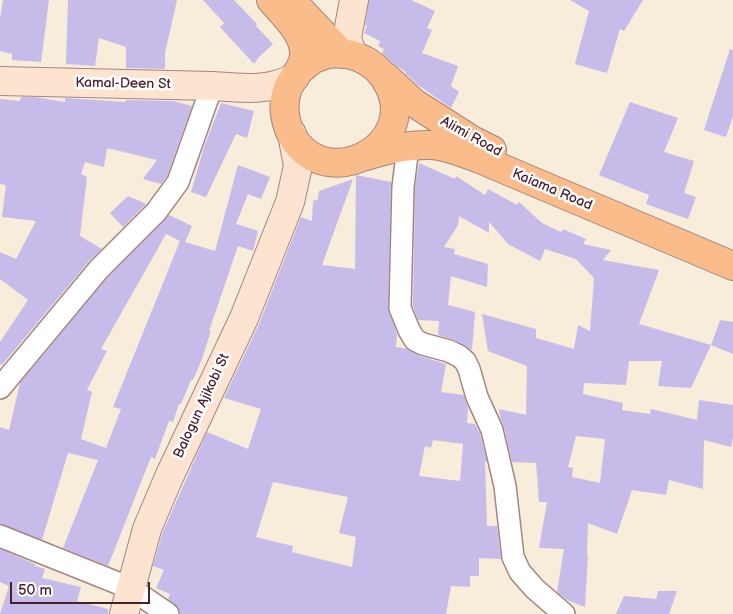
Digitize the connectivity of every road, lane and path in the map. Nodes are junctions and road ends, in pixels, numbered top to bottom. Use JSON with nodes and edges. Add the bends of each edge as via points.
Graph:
{"nodes":[{"id":1,"x":271,"y":0,"type":"edge"},
{"id":2,"x":291,"y":0,"type":"edge"},
{"id":3,"x":354,"y":0,"type":"edge"},
{"id":4,"x":347,"y":54,"type":"junction"},
{"id":5,"x":297,"y":74,"type":"junction"},
{"id":6,"x":386,"y":77,"type":"junction"},
{"id":7,"x":0,"y":82,"type":"edge"},
{"id":8,"x":212,"y":86,"type":"junction"},
{"id":9,"x":246,"y":89,"type":"junction"},
{"id":10,"x":289,"y":125,"type":"junction"},
{"id":11,"x":408,"y":147,"type":"junction"},
{"id":12,"x":365,"y":157,"type":"junction"},
{"id":13,"x":338,"y":162,"type":"junction"},
{"id":14,"x":290,"y":202,"type":"junction"},
{"id":15,"x":733,"y":252,"type":"edge"},
{"id":16,"x":733,"y":266,"type":"edge"},
{"id":17,"x":0,"y":388,"type":"edge"},
{"id":18,"x":0,"y":536,"type":"edge"},
{"id":19,"x":130,"y":588,"type":"junction"},
{"id":20,"x":124,"y":614,"type":"edge"},
{"id":21,"x":168,"y":614,"type":"edge"},
{"id":22,"x":564,"y":614,"type":"edge"}],
"edges":[{"from":1,"to":5,"type":"highway","via":[[293,27],[303,46],[304,54]]},
{"from":2,"to":4,"type":"highway"},
{"from":3,"to":4,"type":"street"},
{"from":4,"to":5,"type":"highway","via":[[315,59]]},
{"from":4,"to":6,"type":"highway","via":[[370,62]]},
{"from":5,"to":9,"type":"street","via":[[275,86]]},
{"from":5,"to":10,"type":"highway","via":[[288,89],[284,108]]},
{"from":6,"to":12,"type":"highway","via":[[393,94],[395,114],[390,132]]},
{"from":6,"to":15,"type":"highway","name":"Alimi Road","via":[[414,104],[472,140]]},
{"from":7,"to":8,"type":"street","name":"Kamal-Deen St"},
{"from":8,"to":9,"type":"street","name":"Kamal-Deen St"},
{"from":8,"to":17,"type":"street","via":[[178,182],[156,212],[99,269]]},
{"from":9,"to":10,"type":"street","via":[[276,105]]},
{"from":10,"to":13,"type":"highway","via":[[297,143],[312,156]]},
{"from":10,"to":14,"type":"street","name":"Balogun Ajikobi St","via":[[298,166]]},
{"from":11,"to":12,"type":"highway","name":"Kaiama Road"},
{"from":11,"to":16,"type":"highway","name":"Kaiama Road","via":[[432,145],[480,159]]},
{"from":11,"to":22,"type":"street","via":[[403,187],[400,308],[415,340],[465,361],[492,430],[505,486],[514,557],[525,578]]},
{"from":12,"to":13,"type":"highway"},
{"from":13,"to":14,"type":"street","via":[[320,173]]},
{"from":14,"to":19,"type":"street","name":"Balogun Ajikobi St","via":[[244,318],[147,529]]},
{"from":18,"to":19,"type":"street"},
{"from":19,"to":20,"type":"street","name":"Balogun Ajikobi St"},
{"from":19,"to":21,"type":"street"}]}
